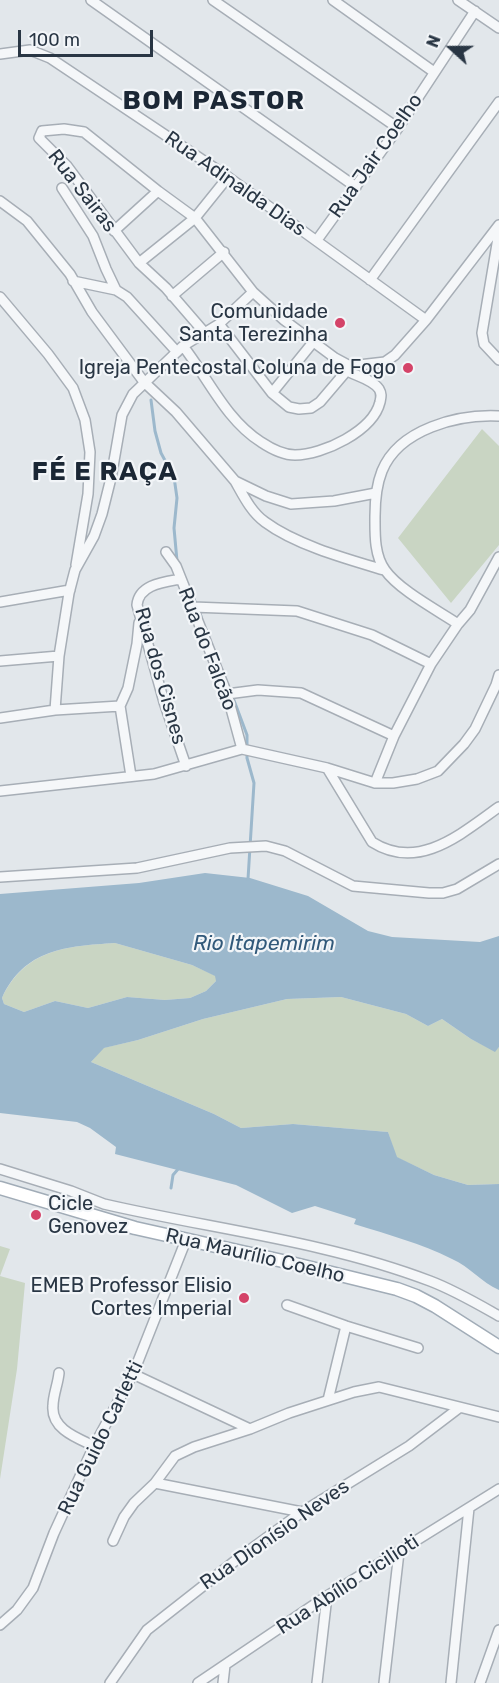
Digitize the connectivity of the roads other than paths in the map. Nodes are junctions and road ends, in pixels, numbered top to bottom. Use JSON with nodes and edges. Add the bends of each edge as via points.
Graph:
{"nodes":[{"id":1,"x":92,"y":0,"type":"edge"},
{"id":2,"x":213,"y":0,"type":"edge"},
{"id":3,"x":333,"y":0,"type":"edge"},
{"id":4,"x":458,"y":0,"type":"edge"},
{"id":5,"x":475,"y":11,"type":"junction"},
{"id":6,"x":499,"y":28,"type":"edge"},
{"id":7,"x":2,"y":54,"type":"edge"},
{"id":8,"x":434,"y":72,"type":"junction"},
{"id":9,"x":499,"y":102,"type":"edge"},
{"id":10,"x":398,"y":128,"type":"junction"},
{"id":11,"x":228,"y":177,"type":"junction"},
{"id":12,"x":356,"y":187,"type":"junction"},
{"id":13,"x":62,"y":188,"type":"dead end"},
{"id":14,"x":158,"y":191,"type":"junction"},
{"id":15,"x":0,"y":201,"type":"edge"},
{"id":16,"x":195,"y":218,"type":"junction"},
{"id":17,"x":499,"y":225,"type":"edge"},
{"id":18,"x":114,"y":231,"type":"junction"},
{"id":19,"x":499,"y":232,"type":"edge"},
{"id":20,"x":317,"y":240,"type":"junction"},
{"id":21,"x":224,"y":252,"type":"junction"},
{"id":22,"x":139,"y":263,"type":"junction"},
{"id":23,"x":370,"y":280,"type":"junction"},
{"id":24,"x":74,"y":281,"type":"junction"},
{"id":25,"x":116,"y":290,"type":"junction"},
{"id":26,"x":253,"y":292,"type":"junction"},
{"id":27,"x":172,"y":296,"type":"junction"},
{"id":28,"x":0,"y":297,"type":"edge"},
{"id":29,"x":426,"y":320,"type":"junction"},
{"id":30,"x":219,"y":324,"type":"junction"},
{"id":31,"x":204,"y":332,"type":"junction"},
{"id":32,"x":314,"y":341,"type":"junction"},
{"id":33,"x":180,"y":349,"type":"junction"},
{"id":34,"x":499,"y":360,"type":"edge"},
{"id":35,"x":348,"y":369,"type":"junction"},
{"id":36,"x":144,"y":382,"type":"junction"},
{"id":37,"x":272,"y":393,"type":"junction"},
{"id":38,"x":499,"y":416,"type":"edge"},
{"id":39,"x":235,"y":481,"type":"junction"},
{"id":40,"x":376,"y":493,"type":"junction"},
{"id":41,"x":166,"y":552,"type":"dead end"},
{"id":42,"x":499,"y":557,"type":"edge"},
{"id":43,"x":75,"y":570,"type":"junction"},
{"id":44,"x":384,"y":570,"type":"junction"},
{"id":45,"x":181,"y":579,"type":"junction"},
{"id":46,"x":70,"y":590,"type":"junction"},
{"id":47,"x":0,"y":602,"type":"edge"},
{"id":48,"x":193,"y":607,"type":"junction"},
{"id":49,"x":139,"y":618,"type":"junction"},
{"id":50,"x":458,"y":624,"type":"junction"},
{"id":51,"x":59,"y":656,"type":"junction"},
{"id":52,"x":0,"y":661,"type":"edge"},
{"id":53,"x":431,"y":664,"type":"junction"},
{"id":54,"x":499,"y":675,"type":"edge"},
{"id":55,"x":227,"y":694,"type":"junction"},
{"id":56,"x":120,"y":706,"type":"junction"},
{"id":57,"x":55,"y":710,"type":"junction"},
{"id":58,"x":0,"y":718,"type":"edge"},
{"id":59,"x":394,"y":736,"type":"junction"},
{"id":60,"x":242,"y":749,"type":"junction"},
{"id":61,"x":186,"y":766,"type":"junction"},
{"id":62,"x":327,"y":768,"type":"junction"},
{"id":63,"x":130,"y":776,"type":"junction"},
{"id":64,"x":375,"y":783,"type":"junction"},
{"id":65,"x":0,"y":791,"type":"edge"},
{"id":66,"x":499,"y":807,"type":"edge"},
{"id":67,"x":499,"y":864,"type":"edge"},
{"id":68,"x":0,"y":877,"type":"edge"},
{"id":69,"x":0,"y":1169,"type":"edge"},
{"id":70,"x":0,"y":1188,"type":"edge"},
{"id":71,"x":104,"y":1204,"type":"junction"},
{"id":72,"x":100,"y":1218,"type":"junction"},
{"id":73,"x":186,"y":1240,"type":"junction"},
{"id":74,"x":315,"y":1248,"type":"junction"},
{"id":75,"x":308,"y":1268,"type":"junction"},
{"id":76,"x":287,"y":1305,"type":"dead end"},
{"id":77,"x":499,"y":1316,"type":"edge"},
{"id":78,"x":346,"y":1326,"type":"junction"},
{"id":79,"x":499,"y":1347,"type":"edge"},
{"id":80,"x":418,"y":1348,"type":"dead end"},
{"id":81,"x":59,"y":1373,"type":"dead end"},
{"id":82,"x":134,"y":1374,"type":"junction"},
{"id":83,"x":328,"y":1400,"type":"junction"},
{"id":84,"x":459,"y":1408,"type":"junction"},
{"id":85,"x":499,"y":1417,"type":"edge"},
{"id":86,"x":250,"y":1429,"type":"junction"},
{"id":87,"x":94,"y":1446,"type":"junction"},
{"id":88,"x":156,"y":1483,"type":"junction"},
{"id":89,"x":499,"y":1490,"type":"edge"},
{"id":90,"x":469,"y":1508,"type":"junction"},
{"id":91,"x":302,"y":1512,"type":"junction"},
{"id":92,"x":113,"y":1541,"type":"dead end"},
{"id":93,"x":399,"y":1552,"type":"junction"},
{"id":94,"x":327,"y":1596,"type":"junction"},
{"id":95,"x":0,"y":1625,"type":"edge"},
{"id":96,"x":499,"y":1630,"type":"edge"},
{"id":97,"x":225,"y":1665,"type":"junction"},
{"id":98,"x":481,"y":1680,"type":"edge"},
{"id":99,"x":110,"y":1683,"type":"edge"},
{"id":100,"x":198,"y":1683,"type":"edge"},
{"id":101,"x":223,"y":1683,"type":"edge"},
{"id":102,"x":317,"y":1683,"type":"edge"},
{"id":103,"x":384,"y":1683,"type":"edge"},
{"id":104,"x":451,"y":1683,"type":"edge"},
{"id":105,"x":492,"y":1683,"type":"edge"}],
"edges":[{"from":1,"to":12,"type":"street"},
{"from":2,"to":10,"type":"street"},
{"from":3,"to":8,"type":"street"},
{"from":4,"to":5,"type":"street"},
{"from":5,"to":6,"type":"street"},
{"from":5,"to":8,"type":"street","name":"Rua Jair Coelho"},
{"from":7,"to":11,"type":"street","name":"Rua Adinalda Dias","via":[[30,50],[50,58]]},
{"from":8,"to":10,"type":"street","name":"Rua Jair Coelho"},
{"from":9,"to":23,"type":"street"},
{"from":10,"to":12,"type":"street","name":"Rua Jair Coelho"},
{"from":11,"to":16,"type":"street"},
{"from":11,"to":20,"type":"street","name":"Rua Adinalda Dias"},
{"from":12,"to":20,"type":"street","name":"Rua Jair Coelho"},
{"from":13,"to":25,"type":"street","via":[[93,236]]},
{"from":14,"to":16,"type":"street","name":"Rua Sairas"},
{"from":14,"to":18,"type":"street"},
{"from":14,"to":18,"type":"street","name":"Rua Sairas","via":[[84,132],[42,131],[39,138],[67,166]]},
{"from":15,"to":24,"type":"street","via":[[27,220]]},
{"from":16,"to":21,"type":"street","name":"Rua Sairas"},
{"from":16,"to":22,"type":"street"},
{"from":17,"to":29,"type":"street"},
{"from":18,"to":22,"type":"street","name":"Rua Sairas"},
{"from":19,"to":34,"type":"street","via":[[482,333],[484,345]]},
{"from":20,"to":23,"type":"street","name":"Rua Adinalda Dias"},
{"from":21,"to":26,"type":"street","name":"Rua Sairas"},
{"from":21,"to":27,"type":"street"},
{"from":22,"to":27,"type":"street","name":"Rua Sairas"},
{"from":23,"to":29,"type":"street","name":"Rua Adinalda Dias"},
{"from":24,"to":25,"type":"street"},
{"from":24,"to":36,"type":"street"},
{"from":25,"to":33,"type":"street"},
{"from":26,"to":30,"type":"street"},
{"from":26,"to":32,"type":"street","name":"Rua Sairas"},
{"from":27,"to":31,"type":"street","name":"Rua Sairas"},
{"from":28,"to":43,"type":"street","via":[[73,388],[85,420],[90,452],[88,494]]},
{"from":29,"to":35,"type":"street","via":[[385,362]]},
{"from":30,"to":31,"type":"street"},
{"from":30,"to":37,"type":"street"},
{"from":31,"to":33,"type":"street"},
{"from":32,"to":35,"type":"street","name":"Rua Sairas"},
{"from":32,"to":37,"type":"street"},
{"from":33,"to":35,"type":"street","name":"Rua Sairas","via":[[238,424],[261,442],[294,456],[350,438],[378,410],[382,394],[378,387]]},
{"from":33,"to":36,"type":"street"},
{"from":35,"to":37,"type":"street","via":[[311,408],[290,407]]},
{"from":36,"to":39,"type":"street","via":[[176,412]]},
{"from":36,"to":43,"type":"street","via":[[122,415],[102,514]]},
{"from":38,"to":40,"type":"street","via":[[446,421],[423,431],[396,450],[382,470]]},
{"from":39,"to":40,"type":"street","via":[[291,504]]},
{"from":39,"to":44,"type":"street","via":[[264,522],[339,556]]},
{"from":40,"to":44,"type":"street","via":[[376,538]]},
{"from":41,"to":45,"type":"street","name":"Rua do Falcão"},
{"from":42,"to":50,"type":"street"},
{"from":43,"to":46,"type":"street"},
{"from":44,"to":50,"type":"street"},
{"from":45,"to":48,"type":"street","name":"Rua do Falcão"},
{"from":45,"to":49,"type":"street","name":"Rua dos Cisnes","via":[[153,585],[141,594],[137,600]]},
{"from":46,"to":47,"type":"street"},
{"from":46,"to":51,"type":"street"},
{"from":48,"to":53,"type":"street","via":[[297,611],[372,635]]},
{"from":48,"to":55,"type":"street","name":"Rua do Falcão"},
{"from":49,"to":56,"type":"street","via":[[128,688]]},
{"from":49,"to":61,"type":"street","name":"Rua dos Cisnes"},
{"from":50,"to":53,"type":"street"},
{"from":51,"to":52,"type":"street"},
{"from":51,"to":57,"type":"street"},
{"from":53,"to":59,"type":"street"},
{"from":54,"to":64,"type":"street","via":[[475,729],[450,761],[438,771],[417,779]]},
{"from":55,"to":59,"type":"street","via":[[258,690],[301,693]]},
{"from":55,"to":60,"type":"street","name":"Rua do Falcão"},
{"from":56,"to":57,"type":"street"},
{"from":56,"to":63,"type":"street"},
{"from":57,"to":58,"type":"street"},
{"from":59,"to":64,"type":"street"},
{"from":60,"to":61,"type":"street"},
{"from":60,"to":62,"type":"street"},
{"from":61,"to":63,"type":"street"},
{"from":62,"to":64,"type":"street"},
{"from":62,"to":66,"type":"street","via":[[372,843],[399,853],[420,852],[445,844]]},
{"from":63,"to":65,"type":"street"},
{"from":67,"to":68,"type":"street","via":[[443,893],[353,886],[285,851],[266,846],[230,848],[137,868]]},
{"from":69,"to":71,"type":"street"},
{"from":70,"to":72,"type":"main road","name":"Rua Maurílio Coelho"},
{"from":71,"to":72,"type":"street"},
{"from":71,"to":74,"type":"street"},
{"from":72,"to":73,"type":"main road","name":"Rua Maurílio Coelho"},
{"from":73,"to":75,"type":"main road","name":"Rua Maurílio Coelho"},
{"from":73,"to":82,"type":"street","name":"Rua Guido Carletti"},
{"from":74,"to":75,"type":"street"},
{"from":74,"to":77,"type":"street","via":[[429,1280]]},
{"from":75,"to":79,"type":"main road","name":"Rua Maurílio Coelho","via":[[416,1296]]},
{"from":76,"to":78,"type":"street"},
{"from":78,"to":80,"type":"street"},
{"from":78,"to":83,"type":"street"},
{"from":81,"to":87,"type":"street","via":[[53,1415],[67,1433]]},
{"from":82,"to":86,"type":"street"},
{"from":82,"to":87,"type":"street","name":"Rua Guido Carletti"},
{"from":83,"to":84,"type":"street","via":[[379,1387]]},
{"from":83,"to":86,"type":"street"},
{"from":84,"to":85,"type":"street"},
{"from":84,"to":91,"type":"street","name":"Rua Dionísio Neves","via":[[409,1446]]},
{"from":86,"to":88,"type":"street","via":[[175,1456]]},
{"from":87,"to":95,"type":"street","name":"Rua Guido Carletti","via":[[33,1588]]},
{"from":88,"to":91,"type":"street"},
{"from":88,"to":92,"type":"street","via":[[129,1510]]},
{"from":89,"to":90,"type":"street","name":"Rua Abílio Cicilioti"},
{"from":90,"to":93,"type":"street","name":"Rua Abílio Cicilioti"},
{"from":90,"to":104,"type":"street"},
{"from":91,"to":99,"type":"street","name":"Rua Dionísio Neves","via":[[147,1630]]},
{"from":93,"to":94,"type":"street","name":"Rua Abílio Cicilioti"},
{"from":93,"to":103,"type":"street"},
{"from":94,"to":97,"type":"street","name":"Rua Abílio Cicilioti"},
{"from":94,"to":102,"type":"street"},
{"from":96,"to":98,"type":"street"},
{"from":97,"to":100,"type":"street","name":"Rua Abílio Cicilioti"},
{"from":97,"to":101,"type":"street"},
{"from":98,"to":105,"type":"street"}]}
